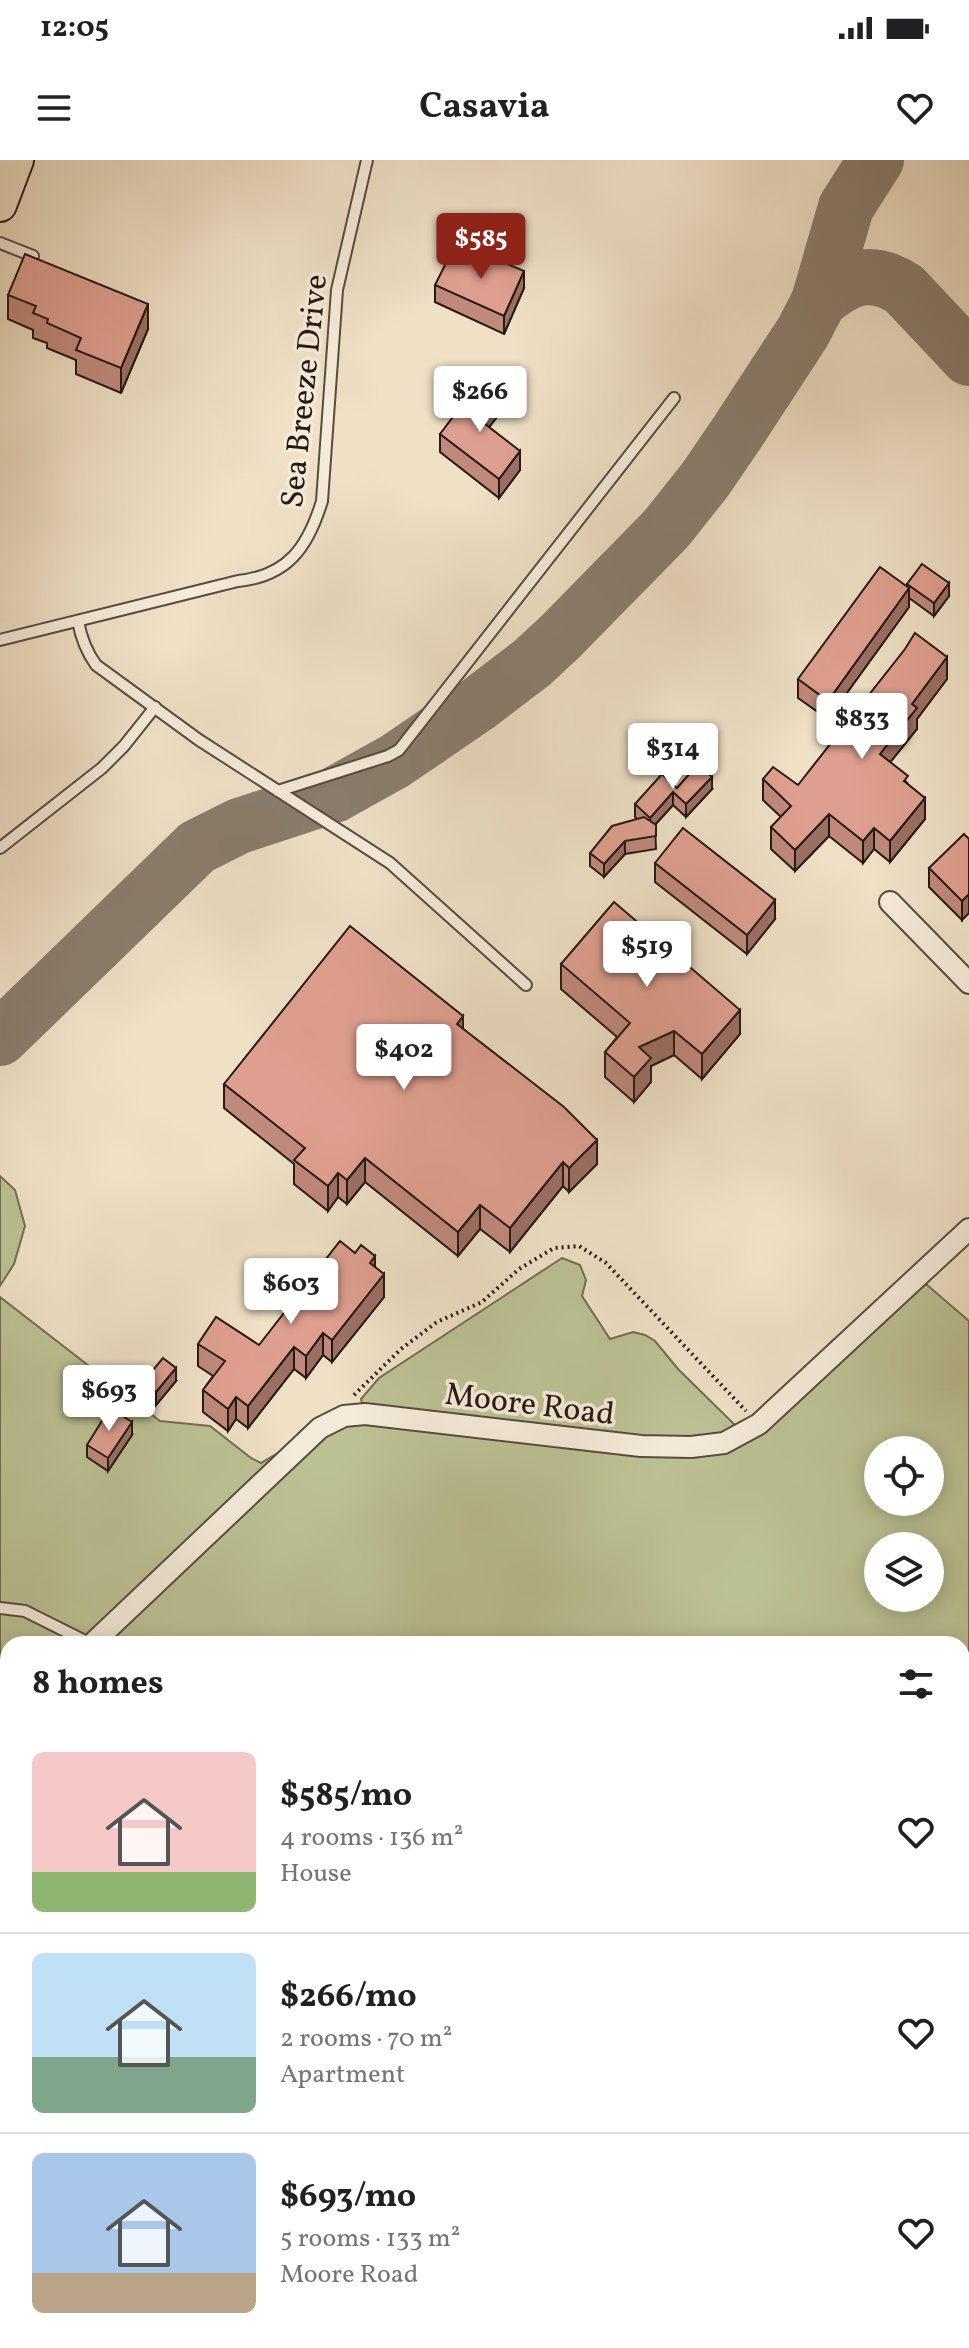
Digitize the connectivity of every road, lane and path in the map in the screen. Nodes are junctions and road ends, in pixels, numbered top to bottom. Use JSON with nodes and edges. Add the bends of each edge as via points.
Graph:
{"nodes":[{"id":1,"x":17,"y":160,"type":"edge"},
{"id":2,"x":367,"y":160,"type":"edge"},
{"id":3,"x":0,"y":205,"type":"edge"},
{"id":4,"x":0,"y":243,"type":"edge"},
{"id":5,"x":33,"y":256,"type":"edge"},
{"id":6,"x":674,"y":398,"type":"dead end"},
{"id":7,"x":78,"y":621,"type":"junction"},
{"id":8,"x":0,"y":640,"type":"edge"},
{"id":9,"x":155,"y":707,"type":"junction"},
{"id":10,"x":278,"y":791,"type":"junction"},
{"id":11,"x":0,"y":848,"type":"edge"},
{"id":12,"x":890,"y":902,"type":"dead end"},
{"id":13,"x":969,"y":983,"type":"edge"},
{"id":14,"x":526,"y":985,"type":"dead end"},
{"id":15,"x":969,"y":1229,"type":"edge"},
{"id":16,"x":351,"y":1398,"type":"dead end"},
{"id":17,"x":759,"y":1424,"type":"junction"},
{"id":18,"x":0,"y":1608,"type":"edge"},
{"id":19,"x":76,"y":1636,"type":"edge"},
{"id":20,"x":100,"y":1636,"type":"edge"}],
"edges":[{"from":1,"to":3,"type":"main road"},
{"from":2,"to":7,"type":"lane","name":"Sea Breeze Drive","via":[[337,290],[322,501],[305,543],[269,574]]},
{"from":4,"to":5,"type":"lane"},
{"from":6,"to":10,"type":"lane","via":[[399,750]]},
{"from":7,"to":8,"type":"lane","name":"Sea Breeze Drive"},
{"from":7,"to":9,"type":"lane","via":[[96,665]]},
{"from":9,"to":10,"type":"lane"},
{"from":9,"to":11,"type":"lane","via":[[102,768]]},
{"from":10,"to":14,"type":"lane","via":[[390,863]]},
{"from":12,"to":13,"type":"street"},
{"from":15,"to":17,"type":"street","name":"Moore Road"},
{"from":16,"to":17,"type":"path","via":[[437,1322],[482,1302],[519,1269],[554,1248],[579,1246],[606,1263]]},
{"from":17,"to":20,"type":"street","name":"Moore Road","via":[[724,1443],[691,1447],[344,1416],[320,1428]]},
{"from":18,"to":19,"type":"lane","via":[[25,1611]]}]}
